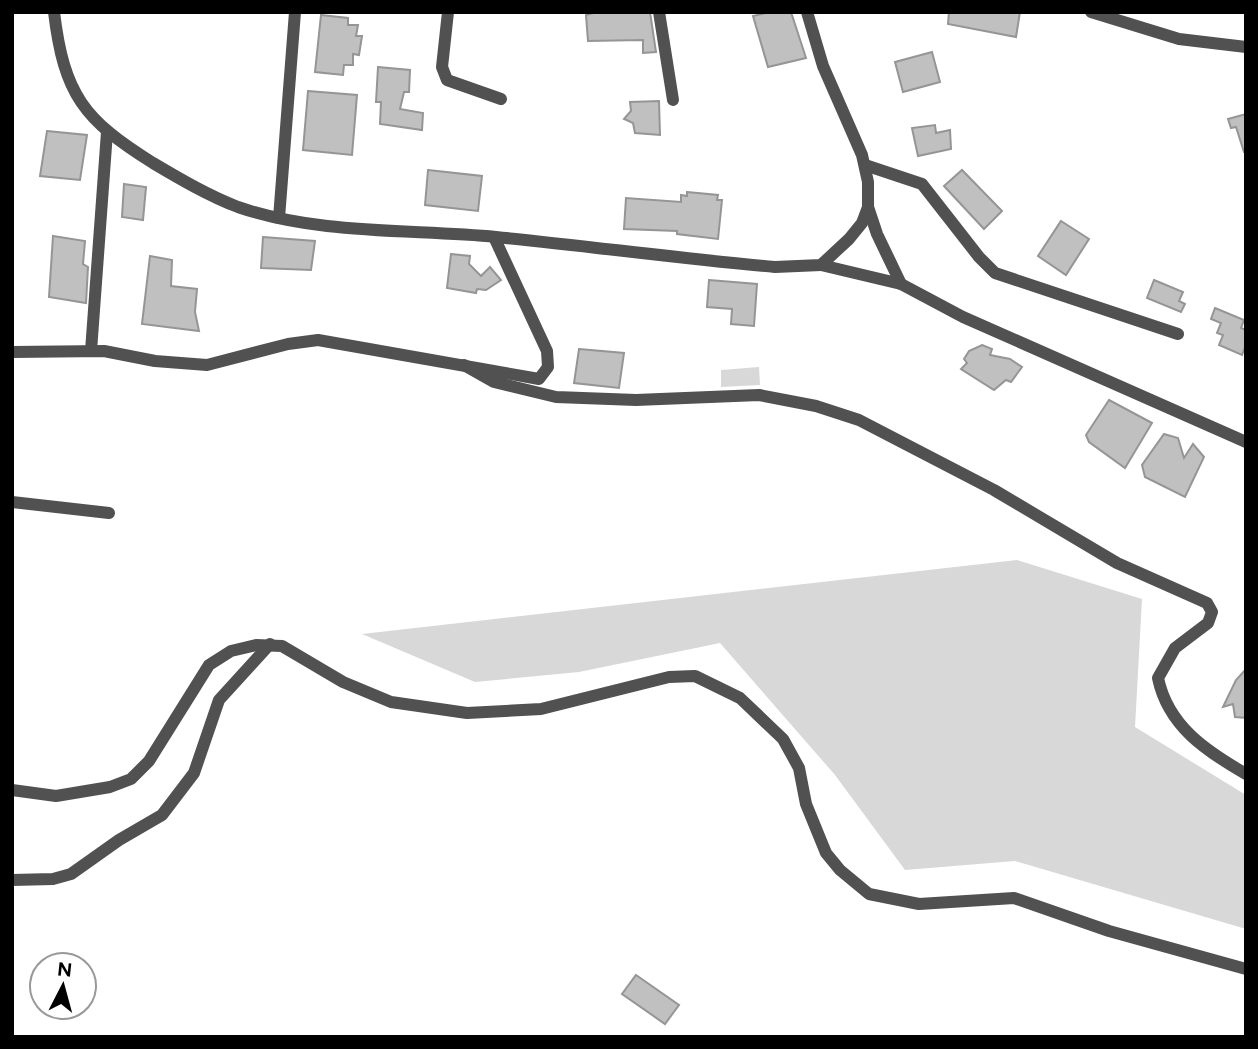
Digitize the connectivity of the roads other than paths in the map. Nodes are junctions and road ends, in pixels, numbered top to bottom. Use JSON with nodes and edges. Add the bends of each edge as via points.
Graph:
{"nodes":[{"id":1,"x":54,"y":12,"type":"edge"},
{"id":2,"x":295,"y":12,"type":"edge"},
{"id":3,"x":448,"y":12,"type":"edge"},
{"id":4,"x":659,"y":12,"type":"edge"},
{"id":5,"x":807,"y":12,"type":"edge"},
{"id":6,"x":1091,"y":12,"type":"edge"},
{"id":7,"x":1246,"y":47,"type":"edge"},
{"id":8,"x":501,"y":99,"type":"dead end"},
{"id":9,"x":673,"y":100,"type":"dead end"},
{"id":10,"x":107,"y":132,"type":"junction"},
{"id":11,"x":865,"y":165,"type":"junction"},
{"id":12,"x":868,"y":207,"type":"junction"},
{"id":13,"x":279,"y":218,"type":"junction"},
{"id":14,"x":494,"y":237,"type":"junction"},
{"id":15,"x":821,"y":265,"type":"junction"},
{"id":16,"x":901,"y":284,"type":"junction"},
{"id":17,"x":1178,"y":334,"type":"dead end"},
{"id":18,"x":91,"y":351,"type":"junction"},
{"id":19,"x":12,"y":352,"type":"edge"},
{"id":20,"x":464,"y":365,"type":"junction"},
{"id":21,"x":1246,"y":442,"type":"edge"},
{"id":22,"x":12,"y":502,"type":"edge"},
{"id":23,"x":109,"y":513,"type":"dead end"},
{"id":24,"x":270,"y":644,"type":"junction"},
{"id":25,"x":1246,"y":774,"type":"edge"},
{"id":26,"x":12,"y":790,"type":"edge"},
{"id":27,"x":12,"y":880,"type":"edge"},
{"id":28,"x":1246,"y":969,"type":"edge"}],
"edges":[{"from":1,"to":10,"type":"street","via":[[73,91]]},
{"from":2,"to":13,"type":"street"},
{"from":3,"to":8,"type":"street","via":[[442,67],[447,80]]},
{"from":4,"to":9,"type":"street"},
{"from":5,"to":11,"type":"street","via":[[823,66]]},
{"from":6,"to":7,"type":"street","via":[[1179,39]]},
{"from":10,"to":13,"type":"street","via":[[203,191]]},
{"from":10,"to":18,"type":"street"},
{"from":11,"to":12,"type":"street"},
{"from":11,"to":17,"type":"street","via":[[922,184],[995,273]]},
{"from":12,"to":15,"type":"street","via":[[862,223]]},
{"from":12,"to":16,"type":"street"},
{"from":13,"to":14,"type":"street"},
{"from":14,"to":15,"type":"street","via":[[775,267]]},
{"from":14,"to":20,"type":"street","via":[[545,345],[548,367],[543,377],[534,379]]},
{"from":15,"to":16,"type":"street"},
{"from":16,"to":21,"type":"street","via":[[963,317]]},
{"from":18,"to":19,"type":"street"},
{"from":18,"to":20,"type":"street","via":[[207,365],[318,340]]},
{"from":20,"to":25,"type":"street","via":[[494,382],[571,398],[684,400],[741,394],[775,398],[859,420],[916,447],[1117,563],[1207,603],[1212,612],[1208,623],[1175,648],[1158,678],[1160,689],[1167,706],[1197,742]]},
{"from":22,"to":23,"type":"street"},
{"from":24,"to":26,"type":"street","via":[[231,651],[209,665],[149,761],[131,779],[110,788],[56,796]]},
{"from":24,"to":27,"type":"street","via":[[219,700],[194,773],[157,820],[118,840],[71,874]]},
{"from":24,"to":28,"type":"street","via":[[291,650],[379,697],[456,712],[520,712],[669,677],[708,680],[752,707],[783,739],[799,768],[806,804],[826,853],[869,894],[919,904],[1014,898],[1109,931]]}]}
